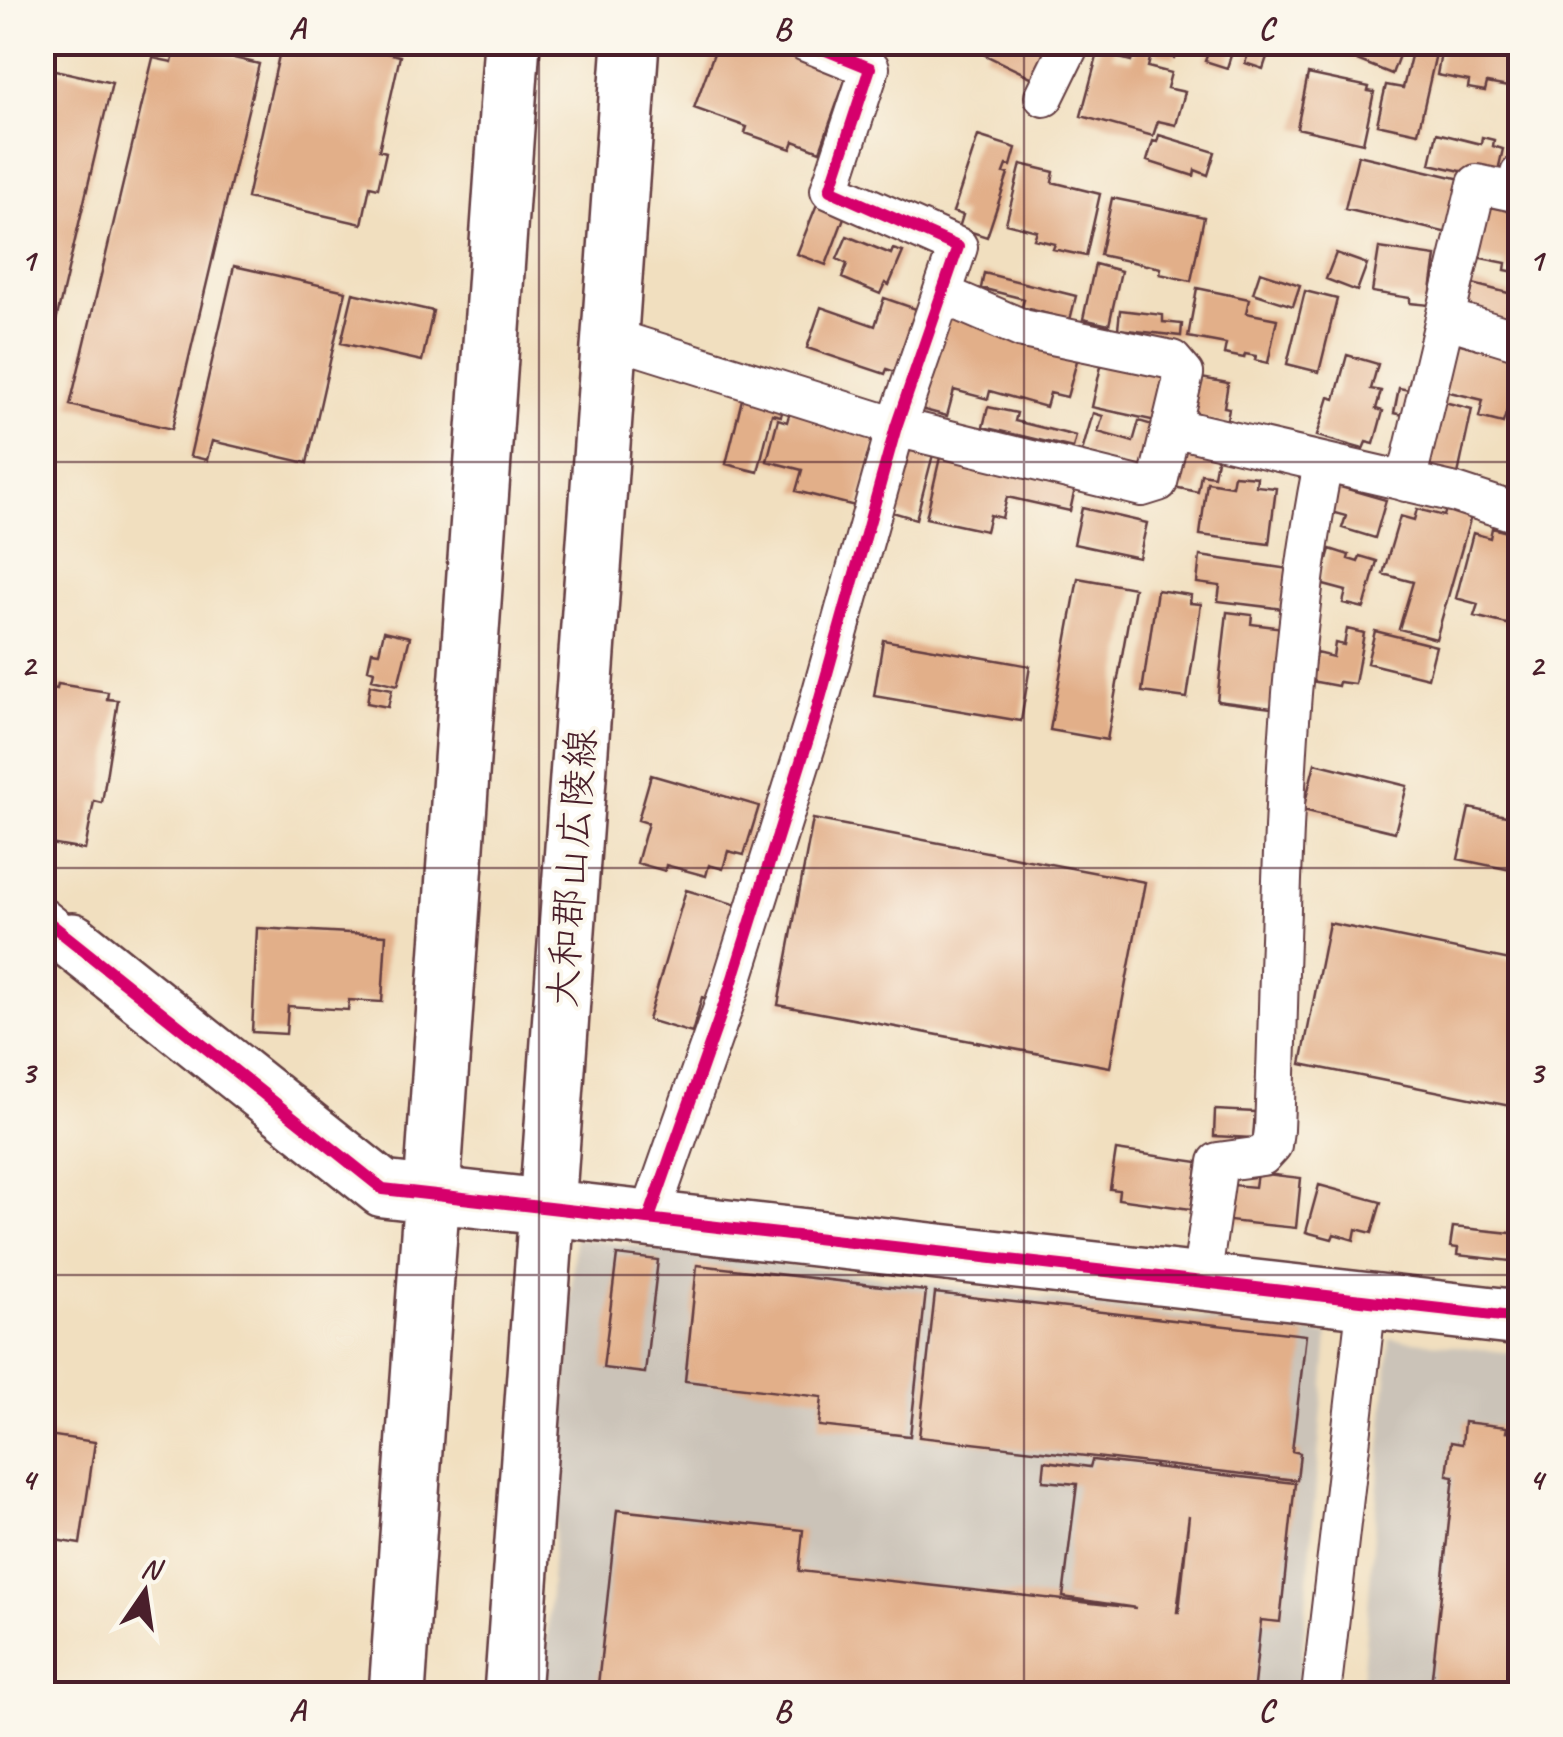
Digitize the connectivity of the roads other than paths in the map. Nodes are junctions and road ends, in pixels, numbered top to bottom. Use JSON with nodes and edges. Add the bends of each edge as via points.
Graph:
{"nodes":[{"id":1,"x":512,"y":42,"type":"edge"},
{"id":2,"x":631,"y":42,"type":"edge"},
{"id":3,"x":806,"y":42,"type":"edge"},
{"id":4,"x":1071,"y":42,"type":"edge"},
{"id":5,"x":1044,"y":97,"type":"dead end"},
{"id":6,"x":1520,"y":174,"type":"edge"},
{"id":7,"x":942,"y":294,"type":"junction"},
{"id":8,"x":1445,"y":318,"type":"junction"},
{"id":9,"x":609,"y":337,"type":"junction"},
{"id":10,"x":1520,"y":341,"type":"edge"},
{"id":11,"x":896,"y":427,"type":"junction"},
{"id":12,"x":1171,"y":427,"type":"junction"},
{"id":13,"x":1323,"y":464,"type":"junction"},
{"id":14,"x":1406,"y":482,"type":"junction"},
{"id":15,"x":1520,"y":514,"type":"edge"},
{"id":16,"x":57,"y":929,"type":"edge"},
{"id":17,"x":431,"y":1196,"type":"junction"},
{"id":18,"x":547,"y":1206,"type":"junction"},
{"id":19,"x":649,"y":1218,"type":"junction"},
{"id":20,"x":1202,"y":1281,"type":"junction"},
{"id":21,"x":1367,"y":1300,"type":"junction"},
{"id":22,"x":1520,"y":1318,"type":"edge"},
{"id":23,"x":397,"y":1694,"type":"edge"},
{"id":24,"x":512,"y":1694,"type":"edge"},
{"id":25,"x":1322,"y":1694,"type":"edge"}],
"edges":[{"from":1,"to":17,"type":"main road"},
{"from":2,"to":9,"type":"main road","name":"大和郡山広陵線"},
{"from":3,"to":7,"type":"street","via":[[870,68],[830,190],[958,248]]},
{"from":4,"to":5,"type":"street"},
{"from":6,"to":8,"type":"street","via":[[1519,194],[1477,184]]},
{"from":7,"to":11,"type":"street"},
{"from":7,"to":12,"type":"street","via":[[1023,329],[1172,360],[1184,374]]},
{"from":8,"to":10,"type":"street"},
{"from":8,"to":14,"type":"street"},
{"from":9,"to":11,"type":"street"},
{"from":9,"to":18,"type":"main road","name":"大和郡山広陵線"},
{"from":11,"to":12,"type":"street","via":[[1142,487],[1158,482]]},
{"from":11,"to":19,"type":"street","via":[[803,756]]},
{"from":12,"to":13,"type":"street"},
{"from":13,"to":14,"type":"street"},
{"from":13,"to":20,"type":"street","via":[[1292,692],[1272,1145],[1262,1156],[1218,1162]]},
{"from":14,"to":15,"type":"street"},
{"from":16,"to":17,"type":"main road","via":[[383,1189]]},
{"from":17,"to":18,"type":"main road"},
{"from":17,"to":23,"type":"main road"},
{"from":18,"to":19,"type":"main road"},
{"from":18,"to":24,"type":"main road","name":"大和郡山広陵線"},
{"from":19,"to":20,"type":"main road"},
{"from":20,"to":21,"type":"main road"},
{"from":21,"to":22,"type":"main road"},
{"from":21,"to":25,"type":"street"}]}
